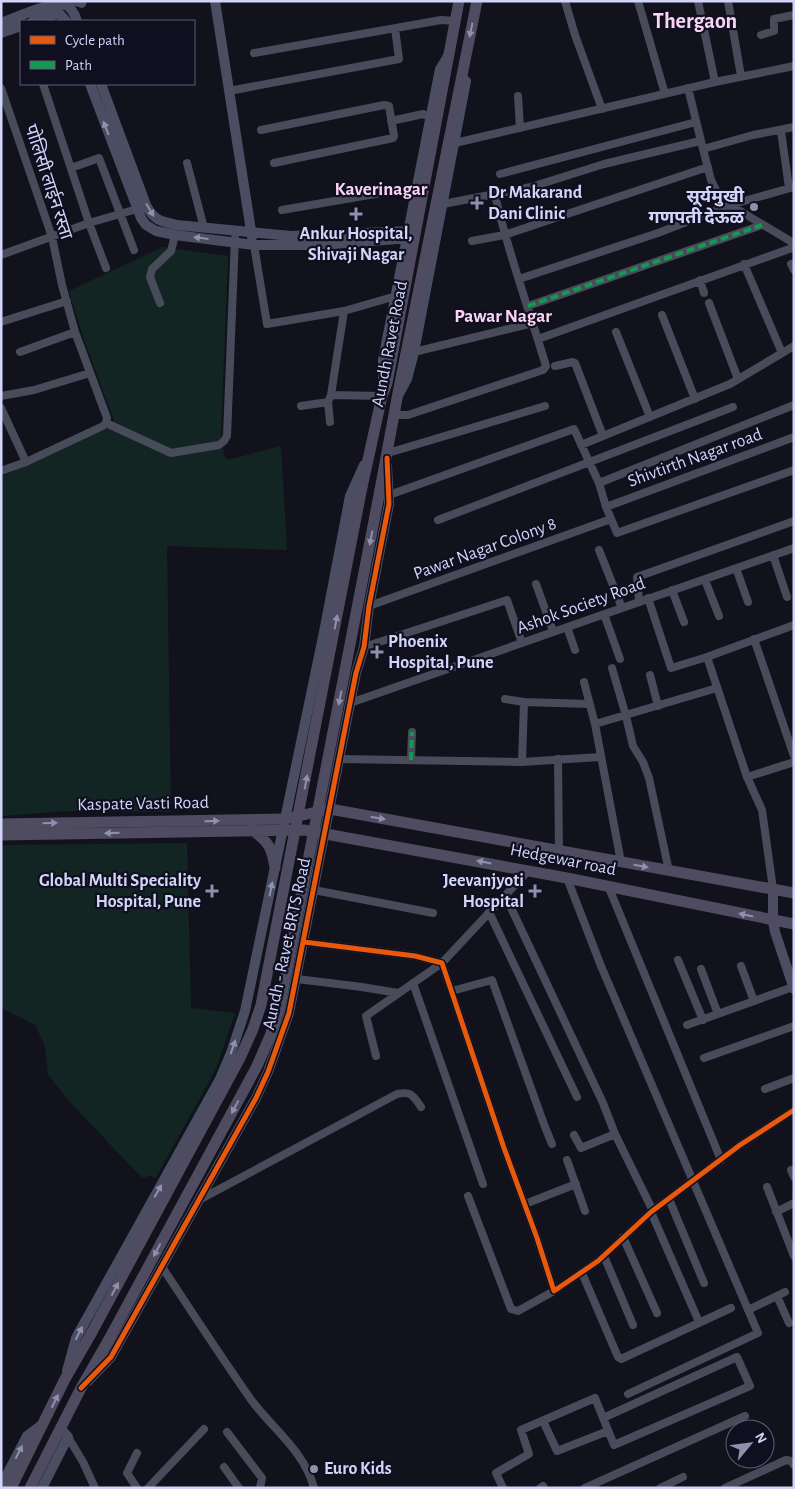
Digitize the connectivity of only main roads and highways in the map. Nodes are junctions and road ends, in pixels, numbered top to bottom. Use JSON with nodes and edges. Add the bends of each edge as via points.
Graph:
{"nodes":[{"id":1,"x":459,"y":1,"type":"edge"},
{"id":2,"x":477,"y":1,"type":"edge"},
{"id":3,"x":1,"y":824,"type":"edge"},
{"id":4,"x":284,"y":824,"type":"junction"},
{"id":5,"x":142,"y":827,"type":"junction"},
{"id":6,"x":252,"y":830,"type":"junction"},
{"id":7,"x":1,"y":835,"type":"edge"},
{"id":8,"x":275,"y":868,"type":"road end"},
{"id":9,"x":794,"y":893,"type":"edge"},
{"id":10,"x":794,"y":924,"type":"edge"},
{"id":11,"x":11,"y":1488,"type":"edge"},
{"id":12,"x":30,"y":1488,"type":"edge"}],
"edges":[{"from":11,"to":1,"type":"main road","name":"Aundh Ravet Road","one_way":true,"bridge":true,"via":[[65,1379],[240,1058],[262,1005]]},
{"from":2,"to":12,"type":"main road","name":"Aundh Ravet Road","one_way":true,"bridge":true,"via":[[397,397],[387,456],[385,493],[279,1010],[257,1066],[81,1388],[64,1433]]},
{"from":3,"to":5,"type":"main road","name":"Kaspate Vasti Road","one_way":true},
{"from":5,"to":4,"type":"main road","name":"Kaspate Vasti Road","one_way":true},
{"from":4,"to":6,"type":"main road","name":"Kaspate Vasti Road"},
{"from":4,"to":9,"type":"main road","name":"Hedgewar road","one_way":true,"via":[[330,809]]},
{"from":10,"to":4,"type":"main road","name":"Hedgewar road","one_way":true},
{"from":5,"to":6,"type":"main road","name":"Kaspate Vasti Road"},
{"from":5,"to":7,"type":"main road","name":"Kaspate Vasti Road","one_way":true},
{"from":6,"to":8,"type":"main road","via":[[268,844]]}]}
